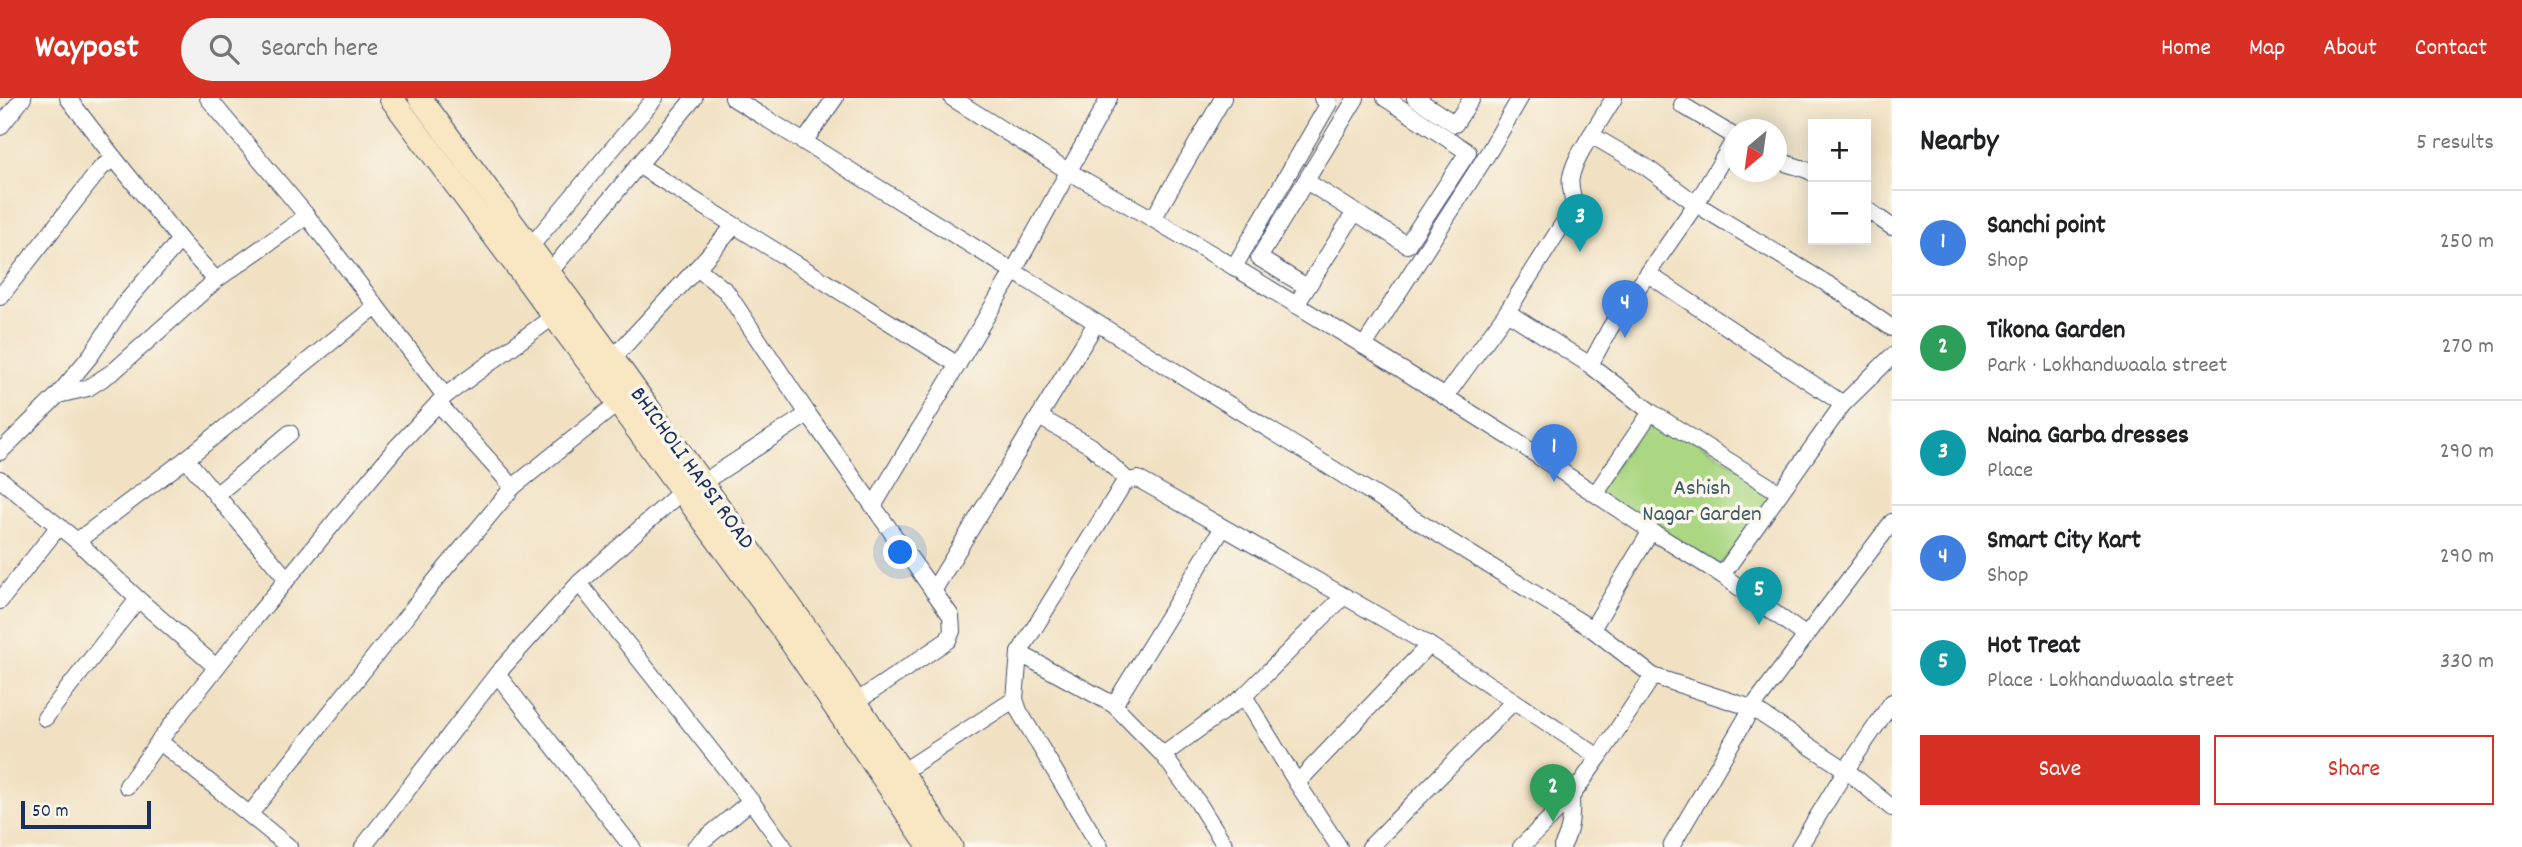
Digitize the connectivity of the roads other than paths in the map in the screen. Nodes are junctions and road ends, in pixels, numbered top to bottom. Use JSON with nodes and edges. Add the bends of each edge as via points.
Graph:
{"nodes":[{"id":1,"x":23,"y":98,"type":"edge"},
{"id":2,"x":68,"y":98,"type":"edge"},
{"id":3,"x":208,"y":98,"type":"edge"},
{"id":4,"x":391,"y":98,"type":"edge"},
{"id":5,"x":421,"y":98,"type":"edge"},
{"id":6,"x":655,"y":98,"type":"edge"},
{"id":7,"x":694,"y":98,"type":"edge"},
{"id":8,"x":733,"y":98,"type":"edge"},
{"id":9,"x":835,"y":98,"type":"edge"},
{"id":10,"x":952,"y":98,"type":"edge"},
{"id":11,"x":1109,"y":98,"type":"edge"},
{"id":12,"x":1223,"y":98,"type":"edge"},
{"id":13,"x":1322,"y":98,"type":"edge"},
{"id":14,"x":1356,"y":98,"type":"edge"},
{"id":15,"x":1385,"y":98,"type":"edge"},
{"id":16,"x":1415,"y":98,"type":"edge"},
{"id":17,"x":1472,"y":98,"type":"edge"},
{"id":18,"x":1520,"y":98,"type":"edge"},
{"id":19,"x":1614,"y":98,"type":"edge"},
{"id":20,"x":1682,"y":105,"type":"dead end"},
{"id":21,"x":0,"y":127,"type":"edge"},
{"id":22,"x":1724,"y":132,"type":"edge"},
{"id":23,"x":1591,"y":135,"type":"junction"},
{"id":24,"x":804,"y":142,"type":"junction"},
{"id":25,"x":1724,"y":155,"type":"edge"},
{"id":26,"x":114,"y":158,"type":"junction"},
{"id":27,"x":1787,"y":165,"type":"edge"},
{"id":28,"x":638,"y":166,"type":"junction"},
{"id":29,"x":1808,"y":170,"type":"edge"},
{"id":30,"x":1068,"y":172,"type":"junction"},
{"id":31,"x":1306,"y":181,"type":"junction"},
{"id":32,"x":1696,"y":204,"type":"junction"},
{"id":33,"x":1355,"y":212,"type":"junction"},
{"id":34,"x":1871,"y":212,"type":"edge"},
{"id":35,"x":307,"y":216,"type":"junction"},
{"id":36,"x":1153,"y":219,"type":"junction"},
{"id":37,"x":734,"y":226,"type":"junction"},
{"id":38,"x":1892,"y":227,"type":"edge"},
{"id":39,"x":180,"y":240,"type":"junction"},
{"id":40,"x":530,"y":247,"type":"junction"},
{"id":41,"x":697,"y":268,"type":"junction"},
{"id":42,"x":1234,"y":268,"type":"junction"},
{"id":43,"x":1013,"y":272,"type":"junction"},
{"id":44,"x":549,"y":273,"type":"junction"},
{"id":45,"x":1648,"y":274,"type":"junction"},
{"id":46,"x":216,"y":280,"type":"junction"},
{"id":47,"x":1307,"y":287,"type":"junction"},
{"id":48,"x":0,"y":297,"type":"edge"},
{"id":49,"x":1296,"y":305,"type":"junction"},
{"id":50,"x":376,"y":306,"type":"junction"},
{"id":51,"x":1507,"y":312,"type":"junction"},
{"id":52,"x":554,"y":316,"type":"junction"},
{"id":53,"x":1096,"y":323,"type":"junction"},
{"id":54,"x":1892,"y":328,"type":"edge"},
{"id":55,"x":1364,"y":346,"type":"junction"},
{"id":56,"x":1892,"y":356,"type":"edge"},
{"id":57,"x":612,"y":359,"type":"junction"},
{"id":58,"x":958,"y":365,"type":"junction"},
{"id":59,"x":1590,"y":365,"type":"junction"},
{"id":60,"x":58,"y":395,"type":"junction"},
{"id":61,"x":1445,"y":397,"type":"junction"},
{"id":62,"x":441,"y":400,"type":"junction"},
{"id":63,"x":618,"y":403,"type":"junction"},
{"id":64,"x":1843,"y":404,"type":"junction"},
{"id":65,"x":1651,"y":412,"type":"junction"},
{"id":66,"x":808,"y":414,"type":"junction"},
{"id":67,"x":1039,"y":417,"type":"junction"},
{"id":68,"x":290,"y":433,"type":"dead end"},
{"id":69,"x":0,"y":452,"type":"edge"},
{"id":70,"x":186,"y":459,"type":"junction"},
{"id":71,"x":0,"y":480,"type":"edge"},
{"id":72,"x":1128,"y":481,"type":"junction"},
{"id":73,"x":513,"y":487,"type":"junction"},
{"id":74,"x":692,"y":487,"type":"junction"},
{"id":75,"x":1596,"y":493,"type":"junction"},
{"id":76,"x":1780,"y":493,"type":"junction"},
{"id":77,"x":216,"y":495,"type":"junction"},
{"id":78,"x":874,"y":506,"type":"junction"},
{"id":79,"x":1892,"y":522,"type":"edge"},
{"id":80,"x":59,"y":526,"type":"junction"},
{"id":81,"x":1222,"y":529,"type":"junction"},
{"id":82,"x":1651,"y":531,"type":"junction"},
{"id":83,"x":77,"y":541,"type":"junction"},
{"id":84,"x":1722,"y":575,"type":"junction"},
{"id":85,"x":288,"y":579,"type":"junction"},
{"id":86,"x":579,"y":583,"type":"junction"},
{"id":87,"x":933,"y":591,"type":"junction"},
{"id":88,"x":1344,"y":596,"type":"junction"},
{"id":89,"x":138,"y":599,"type":"junction"},
{"id":90,"x":0,"y":601,"type":"edge"},
{"id":91,"x":1592,"y":629,"type":"junction"},
{"id":92,"x":1806,"y":636,"type":"junction"},
{"id":93,"x":1429,"y":645,"type":"junction"},
{"id":94,"x":1019,"y":653,"type":"junction"},
{"id":95,"x":216,"y":667,"type":"junction"},
{"id":96,"x":497,"y":674,"type":"junction"},
{"id":97,"x":1653,"y":676,"type":"junction"},
{"id":98,"x":1244,"y":696,"type":"junction"},
{"id":99,"x":1015,"y":698,"type":"junction"},
{"id":100,"x":1514,"y":701,"type":"junction"},
{"id":101,"x":856,"y":702,"type":"junction"},
{"id":102,"x":1892,"y":702,"type":"edge"},
{"id":103,"x":1114,"y":705,"type":"junction"},
{"id":104,"x":1752,"y":708,"type":"junction"},
{"id":105,"x":46,"y":718,"type":"dead end"},
{"id":106,"x":159,"y":741,"type":"junction"},
{"id":107,"x":1163,"y":755,"type":"junction"},
{"id":108,"x":1599,"y":757,"type":"junction"},
{"id":109,"x":1846,"y":769,"type":"junction"},
{"id":110,"x":902,"y":772,"type":"junction"},
{"id":111,"x":1297,"y":783,"type":"junction"},
{"id":112,"x":127,"y":786,"type":"dead end"},
{"id":113,"x":1572,"y":797,"type":"junction"},
{"id":114,"x":751,"y":801,"type":"junction"},
{"id":115,"x":1892,"y":808,"type":"edge"},
{"id":116,"x":250,"y":814,"type":"junction"},
{"id":117,"x":289,"y":847,"type":"edge"},
{"id":118,"x":363,"y":847,"type":"edge"},
{"id":119,"x":632,"y":847,"type":"edge"},
{"id":120,"x":695,"y":847,"type":"edge"},
{"id":121,"x":784,"y":847,"type":"edge"},
{"id":122,"x":930,"y":847,"type":"edge"},
{"id":123,"x":951,"y":847,"type":"edge"},
{"id":124,"x":1100,"y":847,"type":"edge"},
{"id":125,"x":1226,"y":847,"type":"edge"},
{"id":126,"x":1339,"y":847,"type":"edge"},
{"id":127,"x":1370,"y":847,"type":"edge"},
{"id":128,"x":1521,"y":847,"type":"edge"},
{"id":129,"x":1562,"y":847,"type":"edge"},
{"id":130,"x":1671,"y":847,"type":"edge"},
{"id":131,"x":1799,"y":847,"type":"edge"}],
"edges":[{"from":1,"to":21,"type":"street"},
{"from":2,"to":26,"type":"street"},
{"from":3,"to":35,"type":"street"},
{"from":4,"to":52,"type":"street"},
{"from":5,"to":40,"type":"street","name":"BHICHOLI HAPSI ROAD"},
{"from":6,"to":40,"type":"street"},
{"from":7,"to":28,"type":"street"},
{"from":8,"to":24,"type":"street"},
{"from":9,"to":24,"type":"street"},
{"from":10,"to":30,"type":"street"},
{"from":11,"to":30,"type":"street"},
{"from":12,"to":36,"type":"street"},
{"from":13,"to":42,"type":"street","via":[[1329,103]]},
{"from":14,"to":31,"type":"street"},
{"from":15,"to":33,"type":"street","via":[[1468,152],[1407,245]]},
{"from":16,"to":17,"type":"street","via":[[1455,124]]},
{"from":18,"to":55,"type":"street"},
{"from":19,"to":23,"type":"street"},
{"from":20,"to":22,"type":"street"},
{"from":23,"to":32,"type":"street"},
{"from":23,"to":51,"type":"street","via":[[1570,180],[1572,211]]},
{"from":24,"to":43,"type":"street"},
{"from":25,"to":32,"type":"street"},
{"from":26,"to":39,"type":"street"},
{"from":26,"to":48,"type":"street","via":[[101,168]]},
{"from":27,"to":29,"type":"street"},
{"from":28,"to":37,"type":"street"},
{"from":28,"to":44,"type":"street"},
{"from":30,"to":36,"type":"street"},
{"from":30,"to":43,"type":"street"},
{"from":31,"to":33,"type":"street"},
{"from":31,"to":47,"type":"street","via":[[1259,258]]},
{"from":32,"to":45,"type":"street"},
{"from":32,"to":54,"type":"street"},
{"from":33,"to":47,"type":"street"},
{"from":34,"to":38,"type":"street"},
{"from":35,"to":46,"type":"street"},
{"from":35,"to":50,"type":"street"},
{"from":36,"to":42,"type":"street"},
{"from":37,"to":41,"type":"street"},
{"from":37,"to":58,"type":"street"},
{"from":39,"to":46,"type":"street"},
{"from":39,"to":60,"type":"street","via":[[126,302]]},
{"from":40,"to":44,"type":"street","name":"BHICHOLI HAPSI ROAD"},
{"from":41,"to":57,"type":"street"},
{"from":41,"to":66,"type":"street","via":[[726,291]]},
{"from":42,"to":49,"type":"street"},
{"from":43,"to":53,"type":"street"},
{"from":43,"to":58,"type":"street"},
{"from":44,"to":57,"type":"street","name":"BHICHOLI HAPSI ROAD"},
{"from":45,"to":59,"type":"street"},
{"from":45,"to":64,"type":"street"},
{"from":46,"to":60,"type":"street","via":[[114,371],[88,387]]},
{"from":47,"to":49,"type":"street"},
{"from":49,"to":55,"type":"street"},
{"from":50,"to":62,"type":"street"},
{"from":50,"to":70,"type":"street"},
{"from":51,"to":59,"type":"street"},
{"from":51,"to":61,"type":"street"},
{"from":52,"to":62,"type":"street"},
{"from":52,"to":63,"type":"street"},
{"from":53,"to":67,"type":"street"},
{"from":53,"to":91,"type":"street"},
{"from":55,"to":61,"type":"street"},
{"from":56,"to":64,"type":"street"},
{"from":57,"to":74,"type":"street","name":"BHICHOLI HAPSI ROAD"},
{"from":58,"to":78,"type":"street"},
{"from":59,"to":65,"type":"street"},
{"from":60,"to":69,"type":"street"},
{"from":61,"to":75,"type":"street"},
{"from":62,"to":73,"type":"street"},
{"from":62,"to":85,"type":"street"},
{"from":63,"to":73,"type":"street"},
{"from":63,"to":74,"type":"street"},
{"from":64,"to":76,"type":"street"},
{"from":65,"to":75,"type":"street"},
{"from":65,"to":76,"type":"street"},
{"from":66,"to":74,"type":"street"},
{"from":66,"to":78,"type":"street"},
{"from":67,"to":72,"type":"street","via":[[1091,446]]},
{"from":67,"to":87,"type":"street"},
{"from":68,"to":77,"type":"street"},
{"from":70,"to":77,"type":"street"},
{"from":70,"to":83,"type":"street"},
{"from":71,"to":80,"type":"street"},
{"from":72,"to":81,"type":"street","via":[[1138,479]]},
{"from":72,"to":94,"type":"street"},
{"from":73,"to":116,"type":"street"},
{"from":74,"to":86,"type":"street"},
{"from":74,"to":101,"type":"street","name":"BHICHOLI HAPSI ROAD","via":[[820,648]]},
{"from":74,"to":122,"type":"street"},
{"from":75,"to":82,"type":"street"},
{"from":76,"to":84,"type":"street"},
{"from":77,"to":85,"type":"street"},
{"from":78,"to":87,"type":"street"},
{"from":79,"to":92,"type":"street"},
{"from":80,"to":83,"type":"street"},
{"from":80,"to":90,"type":"street"},
{"from":81,"to":88,"type":"street"},
{"from":81,"to":103,"type":"street"},
{"from":82,"to":84,"type":"street"},
{"from":82,"to":91,"type":"street"},
{"from":83,"to":89,"type":"street"},
{"from":84,"to":92,"type":"street"},
{"from":85,"to":95,"type":"street"},
{"from":86,"to":96,"type":"street"},
{"from":86,"to":114,"type":"street"},
{"from":87,"to":101,"type":"street","via":[[951,616],[948,640]]},
{"from":88,"to":93,"type":"street"},
{"from":88,"to":98,"type":"street"},
{"from":89,"to":95,"type":"street"},
{"from":89,"to":105,"type":"street"},
{"from":91,"to":97,"type":"street"},
{"from":92,"to":104,"type":"street"},
{"from":93,"to":100,"type":"street"},
{"from":93,"to":111,"type":"street"},
{"from":94,"to":99,"type":"street"},
{"from":94,"to":103,"type":"street"},
{"from":95,"to":106,"type":"street"},
{"from":96,"to":118,"type":"street"},
{"from":96,"to":119,"type":"street"},
{"from":97,"to":104,"type":"street"},
{"from":97,"to":108,"type":"street"},
{"from":98,"to":107,"type":"street"},
{"from":98,"to":111,"type":"street"},
{"from":99,"to":110,"type":"street"},
{"from":99,"to":124,"type":"street"},
{"from":100,"to":108,"type":"street"},
{"from":100,"to":127,"type":"street"},
{"from":101,"to":110,"type":"street","name":"BHICHOLI HAPSI ROAD"},
{"from":102,"to":109,"type":"street"},
{"from":103,"to":107,"type":"street"},
{"from":104,"to":109,"type":"street"},
{"from":104,"to":130,"type":"street"},
{"from":106,"to":112,"type":"street"},
{"from":106,"to":116,"type":"street"},
{"from":107,"to":125,"type":"street"},
{"from":108,"to":113,"type":"street"},
{"from":109,"to":115,"type":"street"},
{"from":109,"to":131,"type":"street"},
{"from":110,"to":123,"type":"street","name":"BHICHOLI HAPSI ROAD"},
{"from":111,"to":126,"type":"street"},
{"from":113,"to":128,"type":"street"},
{"from":113,"to":129,"type":"street","via":[[1569,834]]},
{"from":114,"to":120,"type":"street"},
{"from":114,"to":121,"type":"street"},
{"from":116,"to":117,"type":"street"}]}
